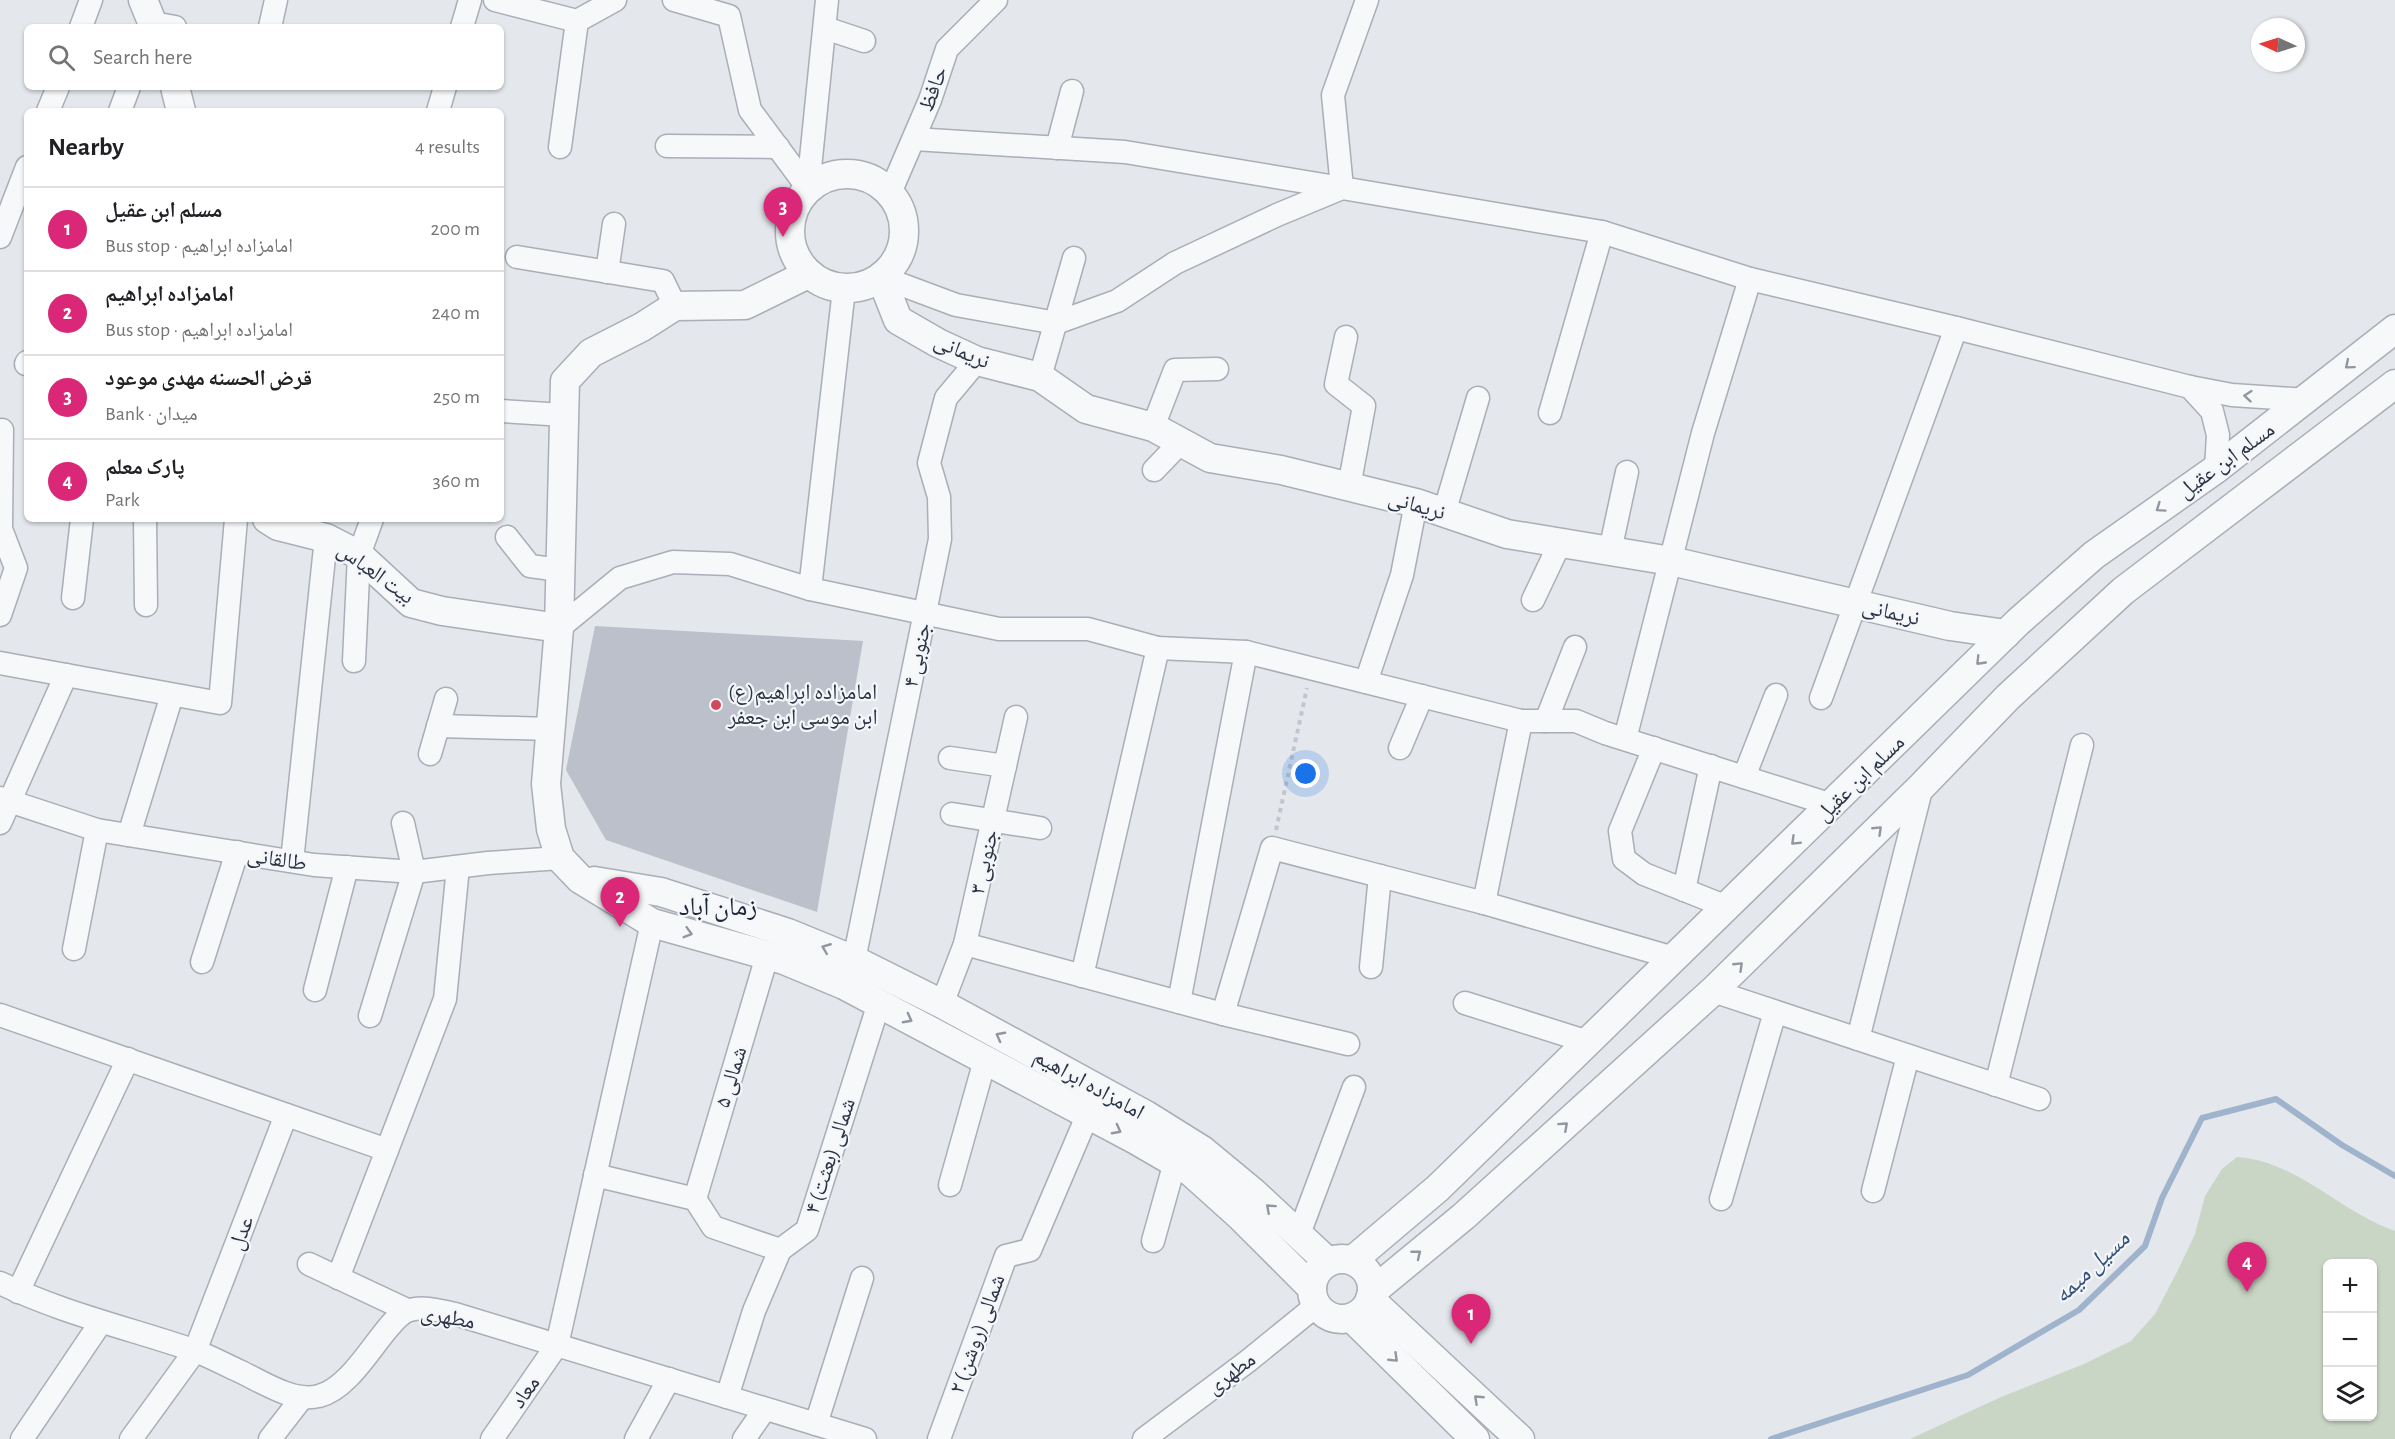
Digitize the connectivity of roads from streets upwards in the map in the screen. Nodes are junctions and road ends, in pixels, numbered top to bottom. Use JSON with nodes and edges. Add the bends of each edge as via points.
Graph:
{"nodes":[{"id":1,"x":91,"y":0,"type":"edge"},
{"id":2,"x":276,"y":0,"type":"edge"},
{"id":3,"x":470,"y":0,"type":"edge"},
{"id":4,"x":495,"y":0,"type":"edge"},
{"id":5,"x":615,"y":0,"type":"edge"},
{"id":6,"x":827,"y":0,"type":"edge"},
{"id":7,"x":996,"y":0,"type":"edge"},
{"id":8,"x":1367,"y":0,"type":"edge"},
{"id":9,"x":684,"y":1,"type":"edge"},
{"id":10,"x":577,"y":21,"type":"junction"},
{"id":11,"x":82,"y":24,"type":"edge"},
{"id":12,"x":271,"y":24,"type":"edge"},
{"id":13,"x":463,"y":24,"type":"edge"},
{"id":14,"x":825,"y":28,"type":"junction"},
{"id":15,"x":864,"y":41,"type":"dead end"},
{"id":16,"x":57,"y":90,"type":"edge"},
{"id":17,"x":128,"y":90,"type":"edge"},
{"id":18,"x":176,"y":90,"type":"edge"},
{"id":19,"x":444,"y":90,"type":"edge"},
{"id":20,"x":1072,"y":91,"type":"dead end"},
{"id":21,"x":49,"y":108,"type":"edge"},
{"id":22,"x":121,"y":108,"type":"edge"},
{"id":23,"x":180,"y":108,"type":"edge"},
{"id":24,"x":439,"y":108,"type":"edge"},
{"id":25,"x":914,"y":139,"type":"junction"},
{"id":26,"x":667,"y":146,"type":"dead end"},
{"id":27,"x":560,"y":147,"type":"dead end"},
{"id":28,"x":778,"y":147,"type":"junction"},
{"id":29,"x":1057,"y":148,"type":"junction"},
{"id":30,"x":24,"y":179,"type":"edge"},
{"id":31,"x":808,"y":188,"type":"junction"},
{"id":32,"x":1342,"y":188,"type":"junction"},
{"id":33,"x":890,"y":193,"type":"junction"},
{"id":34,"x":614,"y":224,"type":"dead end"},
{"id":35,"x":12,"y":227,"type":"edge"},
{"id":36,"x":1602,"y":232,"type":"junction"},
{"id":37,"x":516,"y":257,"type":"dead end"},
{"id":38,"x":1074,"y":258,"type":"dead end"},
{"id":39,"x":607,"y":272,"type":"junction"},
{"id":40,"x":808,"y":274,"type":"junction"},
{"id":41,"x":881,"y":278,"type":"junction"},
{"id":42,"x":1750,"y":279,"type":"junction"},
{"id":43,"x":844,"y":289,"type":"junction"},
{"id":44,"x":675,"y":306,"type":"junction"},
{"id":45,"x":1056,"y":322,"type":"junction"},
{"id":46,"x":1956,"y":328,"type":"junction"},
{"id":47,"x":2395,"y":329,"type":"edge"},
{"id":48,"x":1346,"y":337,"type":"dead end"},
{"id":49,"x":977,"y":361,"type":"junction"},
{"id":50,"x":1217,"y":369,"type":"dead end"},
{"id":51,"x":1040,"y":377,"type":"junction"},
{"id":52,"x":2395,"y":384,"type":"edge"},
{"id":53,"x":2190,"y":387,"type":"junction"},
{"id":54,"x":1478,"y":398,"type":"dead end"},
{"id":55,"x":2306,"y":400,"type":"junction"},
{"id":56,"x":504,"y":411,"type":"edge"},
{"id":57,"x":1550,"y":413,"type":"dead end"},
{"id":58,"x":564,"y":415,"type":"junction"},
{"id":59,"x":1153,"y":427,"type":"junction"},
{"id":60,"x":2,"y":430,"type":"dead end"},
{"id":61,"x":1181,"y":442,"type":"junction"},
{"id":62,"x":2216,"y":469,"type":"junction"},
{"id":63,"x":1154,"y":470,"type":"dead end"},
{"id":64,"x":1627,"y":472,"type":"dead end"},
{"id":65,"x":1349,"y":486,"type":"junction"},
{"id":66,"x":1416,"y":503,"type":"junction"},
{"id":67,"x":1444,"y":513,"type":"junction"},
{"id":68,"x":82,"y":522,"type":"edge"},
{"id":69,"x":146,"y":522,"type":"edge"},
{"id":70,"x":236,"y":522,"type":"edge"},
{"id":71,"x":272,"y":522,"type":"edge"},
{"id":72,"x":371,"y":522,"type":"edge"},
{"id":73,"x":507,"y":537,"type":"dead end"},
{"id":74,"x":326,"y":538,"type":"junction"},
{"id":75,"x":1560,"y":543,"type":"junction"},
{"id":76,"x":1610,"y":551,"type":"junction"},
{"id":77,"x":359,"y":555,"type":"junction"},
{"id":78,"x":2094,"y":555,"type":"junction"},
{"id":79,"x":1671,"y":561,"type":"junction"},
{"id":80,"x":560,"y":570,"type":"junction"},
{"id":81,"x":810,"y":590,"type":"junction"},
{"id":82,"x":2123,"y":591,"type":"junction"},
{"id":83,"x":73,"y":598,"type":"dead end"},
{"id":84,"x":1533,"y":600,"type":"dead end"},
{"id":85,"x":1856,"y":603,"type":"junction"},
{"id":86,"x":146,"y":605,"type":"dead end"},
{"id":87,"x":926,"y":613,"type":"junction"},
{"id":88,"x":0,"y":615,"type":"edge"},
{"id":89,"x":559,"y":628,"type":"junction"},
{"id":90,"x":2006,"y":634,"type":"junction"},
{"id":91,"x":1575,"y":647,"type":"dead end"},
{"id":92,"x":1158,"y":648,"type":"junction"},
{"id":93,"x":1246,"y":652,"type":"junction"},
{"id":94,"x":354,"y":661,"type":"dead end"},
{"id":95,"x":0,"y":663,"type":"edge"},
{"id":96,"x":66,"y":675,"type":"junction"},
{"id":97,"x":1366,"y":682,"type":"junction"},
{"id":98,"x":172,"y":694,"type":"junction"},
{"id":99,"x":1776,"y":695,"type":"dead end"},
{"id":100,"x":1422,"y":696,"type":"junction"},
{"id":101,"x":1821,"y":698,"type":"dead end"},
{"id":102,"x":446,"y":699,"type":"dead end"},
{"id":103,"x":1016,"y":717,"type":"dead end"},
{"id":104,"x":1521,"y":721,"type":"junction"},
{"id":105,"x":1546,"y":721,"type":"junction"},
{"id":106,"x":438,"y":726,"type":"junction"},
{"id":107,"x":551,"y":729,"type":"junction"},
{"id":108,"x":1625,"y":739,"type":"junction"},
{"id":109,"x":2082,"y":745,"type":"dead end"},
{"id":110,"x":1400,"y":748,"type":"dead end"},
{"id":111,"x":1654,"y":748,"type":"junction"},
{"id":112,"x":430,"y":754,"type":"dead end"},
{"id":113,"x":950,"y":758,"type":"dead end"},
{"id":114,"x":1005,"y":766,"type":"junction"},
{"id":115,"x":1711,"y":766,"type":"junction"},
{"id":116,"x":1744,"y":777,"type":"junction"},
{"id":117,"x":1922,"y":786,"type":"junction"},
{"id":118,"x":4,"y":800,"type":"edge"},
{"id":119,"x":1832,"y":805,"type":"junction"},
{"id":120,"x":952,"y":814,"type":"dead end"},
{"id":121,"x":993,"y":820,"type":"junction"},
{"id":122,"x":0,"y":823,"type":"edge"},
{"id":123,"x":404,"y":823,"type":"dead end"},
{"id":124,"x":1040,"y":828,"type":"dead end"},
{"id":125,"x":97,"y":830,"type":"junction"},
{"id":126,"x":129,"y":835,"type":"junction"},
{"id":127,"x":237,"y":852,"type":"junction"},
{"id":128,"x":560,"y":858,"type":"junction"},
{"id":129,"x":292,"y":861,"type":"junction"},
{"id":130,"x":347,"y":867,"type":"junction"},
{"id":131,"x":458,"y":867,"type":"junction"},
{"id":132,"x":414,"y":872,"type":"junction"},
{"id":133,"x":1380,"y":876,"type":"junction"},
{"id":134,"x":580,"y":879,"type":"junction"},
{"id":135,"x":1684,"y":890,"type":"junction"},
{"id":136,"x":1484,"y":903,"type":"junction"},
{"id":137,"x":1727,"y":907,"type":"junction"},
{"id":138,"x":652,"y":923,"type":"junction"},
{"id":139,"x":965,"y":944,"type":"junction"},
{"id":140,"x":74,"y":950,"type":"dead end"},
{"id":141,"x":767,"y":956,"type":"junction"},
{"id":142,"x":1674,"y":958,"type":"junction"},
{"id":143,"x":854,"y":960,"type":"junction"},
{"id":144,"x":202,"y":962,"type":"dead end"},
{"id":145,"x":1371,"y":966,"type":"dead end"},
{"id":146,"x":1082,"y":976,"type":"junction"},
{"id":147,"x":315,"y":990,"type":"dead end"},
{"id":148,"x":1713,"y":991,"type":"junction"},
{"id":149,"x":1179,"y":1002,"type":"junction"},
{"id":150,"x":879,"y":1003,"type":"junction"},
{"id":151,"x":1465,"y":1003,"type":"dead end"},
{"id":152,"x":942,"y":1004,"type":"junction"},
{"id":153,"x":1775,"y":1012,"type":"junction"},
{"id":154,"x":1223,"y":1014,"type":"junction"},
{"id":155,"x":0,"y":1015,"type":"edge"},
{"id":156,"x":370,"y":1016,"type":"dead end"},
{"id":157,"x":1857,"y":1039,"type":"junction"},
{"id":158,"x":1588,"y":1042,"type":"junction"},
{"id":159,"x":1348,"y":1044,"type":"dead end"},
{"id":160,"x":1908,"y":1056,"type":"junction"},
{"id":161,"x":128,"y":1059,"type":"junction"},
{"id":162,"x":986,"y":1060,"type":"junction"},
{"id":163,"x":1996,"y":1085,"type":"junction"},
{"id":164,"x":1354,"y":1087,"type":"dead end"},
{"id":165,"x":2038,"y":1099,"type":"dead end"},
{"id":166,"x":1088,"y":1114,"type":"junction"},
{"id":167,"x":286,"y":1115,"type":"junction"},
{"id":168,"x":387,"y":1150,"type":"junction"},
{"id":169,"x":1175,"y":1162,"type":"junction"},
{"id":170,"x":595,"y":1175,"type":"junction"},
{"id":171,"x":951,"y":1185,"type":"dead end"},
{"id":172,"x":1438,"y":1188,"type":"junction"},
{"id":173,"x":1873,"y":1191,"type":"dead end"},
{"id":174,"x":695,"y":1199,"type":"junction"},
{"id":175,"x":1721,"y":1199,"type":"dead end"},
{"id":176,"x":1464,"y":1216,"type":"junction"},
{"id":177,"x":1299,"y":1234,"type":"junction"},
{"id":178,"x":1153,"y":1241,"type":"dead end"},
{"id":179,"x":780,"y":1250,"type":"junction"},
{"id":180,"x":1340,"y":1261,"type":"junction"},
{"id":181,"x":309,"y":1264,"type":"dead end"},
{"id":182,"x":338,"y":1278,"type":"junction"},
{"id":183,"x":862,"y":1278,"type":"dead end"},
{"id":184,"x":9,"y":1288,"type":"edge"},
{"id":185,"x":1314,"y":1296,"type":"junction"},
{"id":186,"x":1365,"y":1303,"type":"junction"},
{"id":187,"x":407,"y":1310,"type":"junction"},
{"id":188,"x":101,"y":1322,"type":"junction"},
{"id":189,"x":557,"y":1345,"type":"junction"},
{"id":190,"x":195,"y":1351,"type":"junction"},
{"id":191,"x":669,"y":1379,"type":"junction"},
{"id":192,"x":727,"y":1397,"type":"junction"},
{"id":193,"x":301,"y":1399,"type":"junction"},
{"id":194,"x":765,"y":1408,"type":"junction"},
{"id":195,"x":816,"y":1424,"type":"junction"},
{"id":196,"x":1472,"y":1437,"type":"edge"},
{"id":197,"x":22,"y":1439,"type":"edge"},
{"id":198,"x":131,"y":1439,"type":"edge"},
{"id":199,"x":270,"y":1439,"type":"edge"},
{"id":200,"x":492,"y":1439,"type":"edge"},
{"id":201,"x":636,"y":1439,"type":"edge"},
{"id":202,"x":744,"y":1439,"type":"edge"},
{"id":203,"x":865,"y":1439,"type":"edge"},
{"id":204,"x":939,"y":1439,"type":"edge"},
{"id":205,"x":1144,"y":1439,"type":"edge"},
{"id":206,"x":1520,"y":1439,"type":"edge"}],
"edges":[{"from":1,"to":11,"type":"street"},
{"from":2,"to":12,"type":"street"},
{"from":3,"to":13,"type":"street"},
{"from":4,"to":10,"type":"street"},
{"from":5,"to":10,"type":"street"},
{"from":6,"to":14,"type":"street"},
{"from":7,"to":25,"type":"street","name":"حافظ","via":[[947,49]]},
{"from":8,"to":32,"type":"street","via":[[1333,95]]},
{"from":9,"to":28,"type":"street","via":[[729,16],[750,110]]},
{"from":10,"to":27,"type":"street"},
{"from":14,"to":15,"type":"street"},
{"from":14,"to":31,"type":"street"},
{"from":16,"to":21,"type":"street"},
{"from":17,"to":22,"type":"street"},
{"from":18,"to":23,"type":"street"},
{"from":19,"to":24,"type":"street"},
{"from":20,"to":29,"type":"street"},
{"from":25,"to":29,"type":"street"},
{"from":25,"to":33,"type":"street","name":"حافظ"},
{"from":26,"to":28,"type":"street"},
{"from":28,"to":31,"type":"street"},
{"from":29,"to":32,"type":"street","via":[[1125,152]]},
{"from":30,"to":35,"type":"street"},
{"from":31,"to":33,"type":"street","via":[[841,173],[860,174]]},
{"from":31,"to":40,"type":"street","via":[[790,219],[789,239]]},
{"from":32,"to":36,"type":"street"},
{"from":32,"to":45,"type":"street","via":[[1175,263],[1117,301]]},
{"from":33,"to":41,"type":"street","via":[[900,209],[903,245],[895,263]]},
{"from":34,"to":39,"type":"street"},
{"from":36,"to":42,"type":"street"},
{"from":36,"to":57,"type":"street"},
{"from":37,"to":39,"type":"street"},
{"from":38,"to":45,"type":"street"},
{"from":39,"to":44,"type":"street","via":[[663,281]]},
{"from":40,"to":43,"type":"street","via":[[825,285]]},
{"from":40,"to":44,"type":"street","via":[[745,305]]},
{"from":41,"to":43,"type":"street","via":[[864,287]]},
{"from":41,"to":45,"type":"street","via":[[956,305]]},
{"from":41,"to":49,"type":"street","name":"نریمانی","via":[[897,320]]},
{"from":42,"to":46,"type":"street"},
{"from":42,"to":79,"type":"street","via":[[1703,433]]},
{"from":43,"to":81,"type":"street"},
{"from":44,"to":58,"type":"street","name":"امامزاده ابراهیم","via":[[591,354],[565,381]]},
{"from":45,"to":51,"type":"street"},
{"from":46,"to":53,"type":"street"},
{"from":46,"to":85,"type":"street"},
{"from":47,"to":55,"type":"street","name":"مسلم ابن عقیل","one_way":true},
{"from":48,"to":65,"type":"street","via":[[1336,384],[1364,406]]},
{"from":49,"to":51,"type":"street","name":"نریمانی"},
{"from":49,"to":87,"type":"street","name":"۴ جنوبی","via":[[946,398],[929,463],[939,497],[940,539]]},
{"from":50,"to":59,"type":"street","via":[[1175,370]]},
{"from":51,"to":59,"type":"street","name":"نریمانی","via":[[1086,409]]},
{"from":52,"to":82,"type":"street","name":"مسلم ابن عقیل"},
{"from":55,"to":53,"type":"street","one_way":true,"via":[[2232,395]]},
{"from":53,"to":62,"type":"street","via":[[2212,411],[2218,435]]},
{"from":54,"to":67,"type":"street"},
{"from":55,"to":62,"type":"street","name":"مسلم ابن عقیل"},
{"from":56,"to":58,"type":"street"},
{"from":58,"to":80,"type":"street","name":"امامزاده ابراهیم"},
{"from":59,"to":61,"type":"street","name":"نریمانی"},
{"from":60,"to":88,"type":"street","via":[[1,529],[16,568]]},
{"from":61,"to":63,"type":"street"},
{"from":61,"to":65,"type":"street","name":"نریمانی","via":[[1210,458]]},
{"from":62,"to":78,"type":"street","name":"مسلم ابن عقیل","one_way":true},
{"from":64,"to":76,"type":"street"},
{"from":65,"to":66,"type":"street","name":"نریمانی"},
{"from":66,"to":67,"type":"street","name":"نریمانی"},
{"from":66,"to":97,"type":"street","via":[[1402,575]]},
{"from":67,"to":75,"type":"street","name":"نریمانی","via":[[1507,534]]},
{"from":68,"to":83,"type":"street"},
{"from":69,"to":86,"type":"street"},
{"from":70,"to":98,"type":"street","via":[[220,703]]},
{"from":71,"to":74,"type":"street","name":"بیت العباس"},
{"from":72,"to":77,"type":"street"},
{"from":73,"to":80,"type":"street","via":[[531,566]]},
{"from":74,"to":77,"type":"street","name":"بیت العباس"},
{"from":74,"to":129,"type":"street"},
{"from":75,"to":76,"type":"street","name":"نریمانی"},
{"from":75,"to":84,"type":"street"},
{"from":76,"to":79,"type":"street","name":"نریمانی"},
{"from":77,"to":89,"type":"street","name":"بیت العباس","via":[[411,603]]},
{"from":77,"to":94,"type":"street"},
{"from":78,"to":82,"type":"street"},
{"from":78,"to":90,"type":"street","name":"مسلم ابن عقیل"},
{"from":79,"to":85,"type":"street","name":"نریمانی"},
{"from":79,"to":108,"type":"street"},
{"from":80,"to":89,"type":"street","name":"امامزاده ابراهیم"},
{"from":81,"to":87,"type":"street"},
{"from":81,"to":89,"type":"street","via":[[730,564],[673,562],[620,578]]},
{"from":82,"to":117,"type":"street","name":"مسلم ابن عقیل","via":[[2008,697]]},
{"from":85,"to":90,"type":"street","name":"نریمانی","via":[[1950,626]]},
{"from":85,"to":101,"type":"street"},
{"from":87,"to":92,"type":"street","via":[[999,628],[1088,629]]},
{"from":87,"to":143,"type":"street","name":"۴ جنوبی"},
{"from":89,"to":107,"type":"street","name":"امامزاده ابراهیم"},
{"from":90,"to":119,"type":"street","name":"مسلم ابن عقیل","one_way":true},
{"from":91,"to":105,"type":"street"},
{"from":92,"to":93,"type":"street"},
{"from":92,"to":146,"type":"street"},
{"from":93,"to":97,"type":"street"},
{"from":93,"to":149,"type":"street"},
{"from":95,"to":96,"type":"street"},
{"from":96,"to":98,"type":"street"},
{"from":96,"to":118,"type":"street"},
{"from":97,"to":100,"type":"street"},
{"from":98,"to":126,"type":"street"},
{"from":99,"to":116,"type":"street"},
{"from":100,"to":104,"type":"street"},
{"from":100,"to":110,"type":"street"},
{"from":102,"to":106,"type":"street"},
{"from":103,"to":114,"type":"street","name":"۳ جنوبی"},
{"from":104,"to":105,"type":"street"},
{"from":104,"to":136,"type":"street"},
{"from":105,"to":108,"type":"street","via":[[1576,721]]},
{"from":106,"to":107,"type":"street"},
{"from":106,"to":112,"type":"street"},
{"from":107,"to":128,"type":"street","name":"امامزاده ابراهیم","via":[[546,784],[551,829]]},
{"from":108,"to":111,"type":"street"},
{"from":109,"to":163,"type":"street"},
{"from":111,"to":115,"type":"street"},
{"from":111,"to":135,"type":"street","via":[[1620,831],[1624,859],[1644,874]]},
{"from":113,"to":114,"type":"street"},
{"from":114,"to":121,"type":"street","name":"۳ جنوبی"},
{"from":115,"to":116,"type":"street"},
{"from":115,"to":135,"type":"street"},
{"from":116,"to":119,"type":"street"},
{"from":148,"to":117,"type":"street","name":"مسلم ابن عقیل","one_way":true},
{"from":117,"to":157,"type":"street"},
{"from":118,"to":122,"type":"street"},
{"from":118,"to":125,"type":"street","name":"طالقانی"},
{"from":119,"to":137,"type":"street","name":"مسلم ابن عقیل","one_way":true},
{"from":120,"to":121,"type":"street"},
{"from":121,"to":124,"type":"street"},
{"from":121,"to":139,"type":"street","name":"۳ جنوبی"},
{"from":123,"to":132,"type":"street"},
{"from":125,"to":126,"type":"street","name":"طالقانی"},
{"from":125,"to":140,"type":"street"},
{"from":126,"to":127,"type":"street","name":"طالقانی"},
{"from":127,"to":129,"type":"street","name":"طالقانی"},
{"from":127,"to":144,"type":"street"},
{"from":128,"to":131,"type":"street","name":"طالقانی"},
{"from":128,"to":134,"type":"street","name":"امامزاده ابراهیم"},
{"from":129,"to":130,"type":"street","name":"طالقانی"},
{"from":130,"to":132,"type":"street","name":"طالقانی"},
{"from":130,"to":147,"type":"street"},
{"from":131,"to":132,"type":"street","name":"طالقانی"},
{"from":131,"to":168,"type":"street","via":[[445,999]]},
{"from":132,"to":156,"type":"street"},
{"from":133,"to":136,"type":"street"},
{"from":133,"to":145,"type":"street"},
{"from":133,"to":154,"type":"street","via":[[1272,848]]},
{"from":134,"to":138,"type":"street","name":"امامزاده ابراهیم"},
{"from":143,"to":134,"type":"street","name":"امامزاده ابراهیم","one_way":true,"via":[[788,933],[661,892]]},
{"from":135,"to":137,"type":"street"},
{"from":136,"to":142,"type":"street"},
{"from":137,"to":142,"type":"street","name":"مسلم ابن عقیل"},
{"from":138,"to":141,"type":"street","name":"امامزاده ابراهیم","one_way":true},
{"from":138,"to":170,"type":"street"},
{"from":139,"to":146,"type":"street"},
{"from":139,"to":152,"type":"street","name":"۳ جنوبی"},
{"from":141,"to":150,"type":"street","name":"امامزاده ابراهیم","via":[[844,985]]},
{"from":141,"to":174,"type":"street","name":"۵ شمالی"},
{"from":142,"to":158,"type":"street","name":"مسلم ابن عقیل"},
{"from":143,"to":152,"type":"street","name":"امامزاده ابراهیم"},
{"from":146,"to":149,"type":"street"},
{"from":148,"to":153,"type":"street"},
{"from":176,"to":148,"type":"street","name":"مسلم ابن عقیل","one_way":true},
{"from":149,"to":154,"type":"street"},
{"from":150,"to":162,"type":"street","name":"امامزاده ابراهیم","one_way":true},
{"from":150,"to":179,"type":"street","name":"۴ شمالی (بعثت)","via":[[807,1230]]},
{"from":151,"to":158,"type":"street"},
{"from":177,"to":152,"type":"street","name":"امامزاده ابراهیم","one_way":true,"via":[[1202,1150],[1146,1114]]},
{"from":153,"to":157,"type":"street"},
{"from":153,"to":175,"type":"street"},
{"from":154,"to":159,"type":"street"},
{"from":155,"to":161,"type":"street"},
{"from":157,"to":160,"type":"street"},
{"from":158,"to":172,"type":"street","name":"مسلم ابن عقیل"},
{"from":160,"to":163,"type":"street"},
{"from":160,"to":173,"type":"street"},
{"from":161,"to":167,"type":"street"},
{"from":161,"to":184,"type":"street"},
{"from":162,"to":166,"type":"street","name":"امامزاده ابراهیم"},
{"from":162,"to":171,"type":"street"},
{"from":163,"to":165,"type":"street"},
{"from":164,"to":177,"type":"street"},
{"from":166,"to":169,"type":"street","name":"امامزاده ابراهیم","one_way":true},
{"from":166,"to":204,"type":"street","name":"۲ شمالی (روشن)","via":[[1030,1250],[1006,1256]]},
{"from":167,"to":168,"type":"street"},
{"from":167,"to":190,"type":"street","name":"عدل"},
{"from":168,"to":182,"type":"street"},
{"from":169,"to":178,"type":"street"},
{"from":169,"to":185,"type":"street","name":"امامزاده ابراهیم","via":[[1232,1209]]},
{"from":170,"to":174,"type":"street"},
{"from":170,"to":189,"type":"street"},
{"from":172,"to":176,"type":"street"},
{"from":172,"to":180,"type":"street","name":"مسلم ابن عقیل"},
{"from":174,"to":179,"type":"street","via":[[713,1227]]},
{"from":186,"to":176,"type":"street","name":"مسلم ابن عقیل","one_way":true},
{"from":177,"to":180,"type":"street","name":"امامزاده ابراهیم"},
{"from":179,"to":192,"type":"street","via":[[754,1311]]},
{"from":180,"to":185,"type":"street","via":[[1316,1273]]},
{"from":180,"to":186,"type":"street","via":[[1364,1267],[1371,1278]]},
{"from":181,"to":182,"type":"street"},
{"from":182,"to":187,"type":"street"},
{"from":183,"to":195,"type":"street"},
{"from":184,"to":188,"type":"street"},
{"from":185,"to":186,"type":"street","via":[[1326,1314],[1339,1319]]},
{"from":185,"to":205,"type":"street","name":"مطهری","via":[[1248,1361]]},
{"from":186,"to":196,"type":"street","one_way":true},
{"from":206,"to":186,"type":"street","one_way":true},
{"from":187,"to":189,"type":"street","name":"مطهری","via":[[455,1314]]},
{"from":187,"to":193,"type":"street","name":"مطهری","via":[[347,1379],[321,1396]]},
{"from":188,"to":190,"type":"street"},
{"from":188,"to":197,"type":"street"},
{"from":189,"to":191,"type":"street","name":"مطهری"},
{"from":189,"to":200,"type":"street","name":"معاد"},
{"from":190,"to":193,"type":"street"},
{"from":190,"to":198,"type":"street","name":"عدل"},
{"from":191,"to":192,"type":"street","name":"مطهری"},
{"from":191,"to":201,"type":"street"},
{"from":192,"to":194,"type":"street","name":"مطهری"},
{"from":193,"to":199,"type":"street"},
{"from":194,"to":195,"type":"street","name":"مطهری"},
{"from":194,"to":202,"type":"street"},
{"from":195,"to":203,"type":"street","name":"مطهری"}]}
